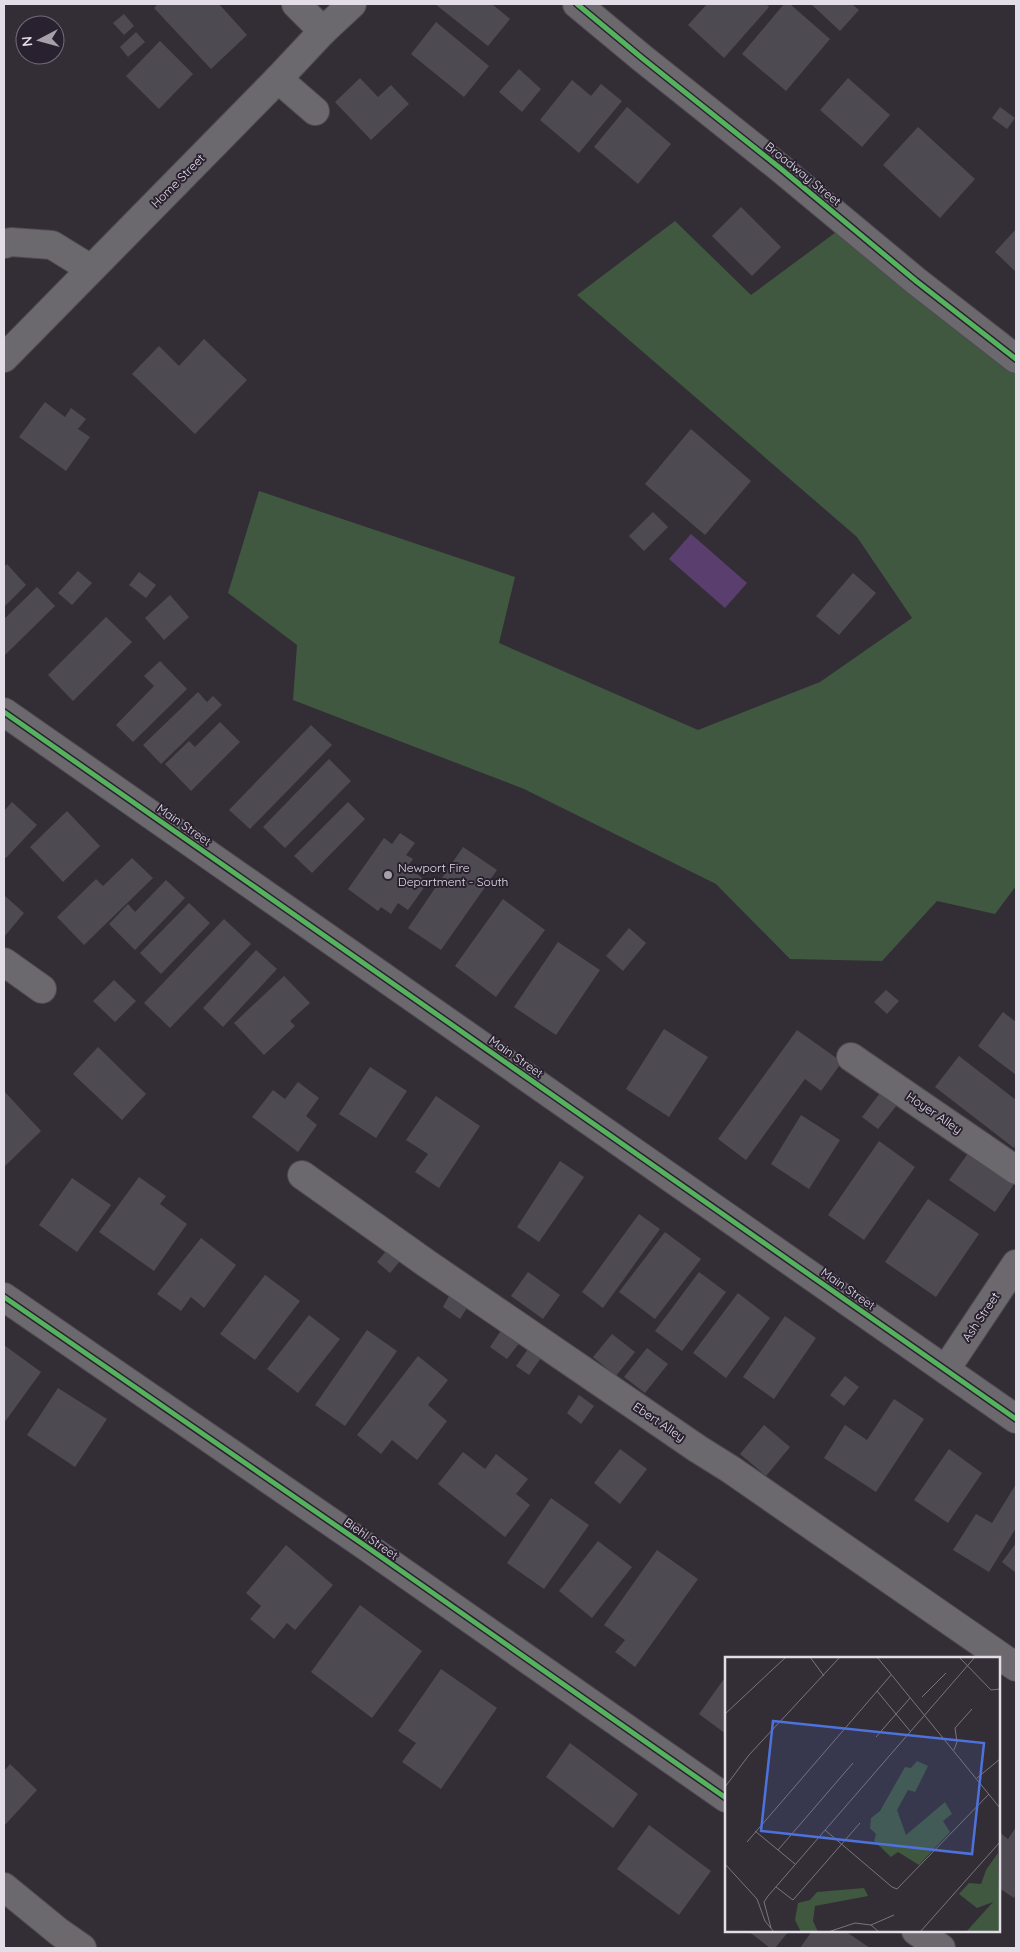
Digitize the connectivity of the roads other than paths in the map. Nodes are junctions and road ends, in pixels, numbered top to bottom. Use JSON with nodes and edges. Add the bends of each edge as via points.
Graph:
{"nodes":[{"id":1,"x":296,"y":4,"type":"edge"},
{"id":2,"x":352,"y":4,"type":"edge"},
{"id":3,"x":577,"y":4,"type":"edge"},
{"id":4,"x":323,"y":31,"type":"junction"},
{"id":5,"x":278,"y":79,"type":"junction"},
{"id":6,"x":315,"y":111,"type":"dead end"},
{"id":7,"x":4,"y":244,"type":"edge"},
{"id":8,"x":91,"y":269,"type":"junction"},
{"id":9,"x":4,"y":358,"type":"edge"},
{"id":10,"x":1016,"y":360,"type":"edge"},
{"id":11,"x":4,"y":712,"type":"edge"},
{"id":12,"x":4,"y":962,"type":"edge"},
{"id":13,"x":42,"y":988,"type":"dead end"},
{"id":14,"x":851,"y":1057,"type":"dead end"},
{"id":15,"x":1016,"y":1170,"type":"edge"},
{"id":16,"x":302,"y":1175,"type":"dead end"},
{"id":17,"x":1016,"y":1264,"type":"edge"},
{"id":18,"x":4,"y":1297,"type":"edge"},
{"id":19,"x":946,"y":1369,"type":"junction"},
{"id":20,"x":1016,"y":1419,"type":"edge"},
{"id":21,"x":1016,"y":1667,"type":"edge"},
{"id":22,"x":725,"y":1797,"type":"edge"},
{"id":23,"x":4,"y":1887,"type":"edge"},
{"id":24,"x":917,"y":1932,"type":"edge"},
{"id":25,"x":82,"y":1948,"type":"edge"},
{"id":26,"x":941,"y":1948,"type":"edge"}],
"edges":[{"from":1,"to":4,"type":"street"},
{"from":2,"to":4,"type":"street","name":"Home Street"},
{"from":3,"to":10,"type":"street","name":"Broadway Street"},
{"from":4,"to":5,"type":"street","name":"Home Street"},
{"from":5,"to":6,"type":"street"},
{"from":5,"to":8,"type":"street","name":"Home Street"},
{"from":7,"to":8,"type":"street","via":[[52,244]]},
{"from":8,"to":9,"type":"street","name":"Home Street"},
{"from":11,"to":19,"type":"street","name":"Main Street"},
{"from":12,"to":13,"type":"street"},
{"from":14,"to":15,"type":"street","name":"Hoyer Alley"},
{"from":16,"to":21,"type":"street","name":"Ebert Alley"},
{"from":17,"to":19,"type":"street","name":"Ash Street"},
{"from":18,"to":22,"type":"street","name":"Biehl Street"},
{"from":19,"to":20,"type":"street","name":"Main Street"},
{"from":23,"to":25,"type":"street"},
{"from":24,"to":26,"type":"street"}]}
